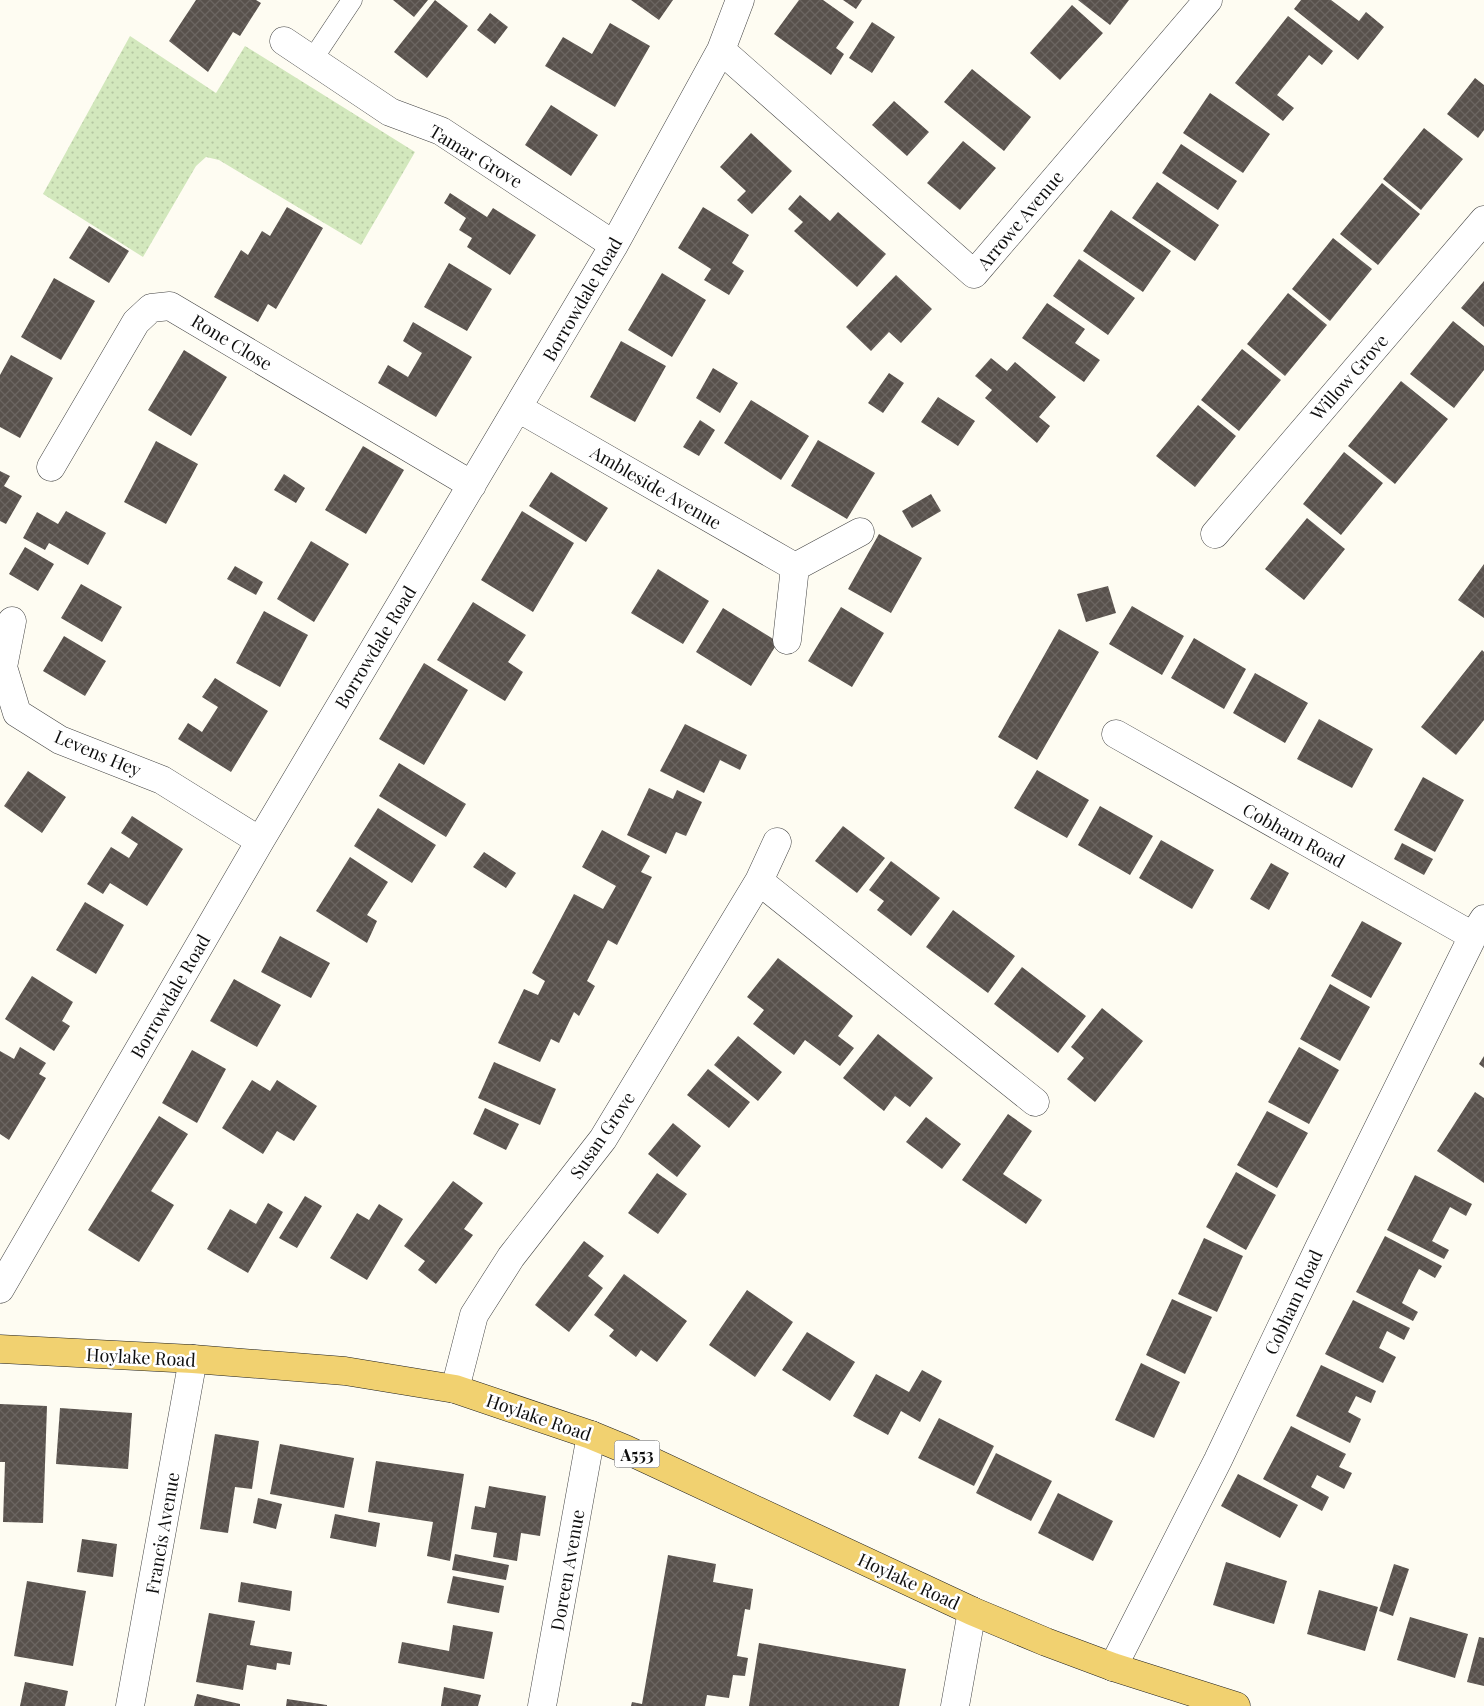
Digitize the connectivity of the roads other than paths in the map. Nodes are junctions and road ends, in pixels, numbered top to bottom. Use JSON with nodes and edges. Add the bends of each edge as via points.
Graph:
{"nodes":[{"id":1,"x":352,"y":0,"type":"edge"},
{"id":2,"x":740,"y":0,"type":"edge"},
{"id":3,"x":1208,"y":0,"type":"edge"},
{"id":4,"x":284,"y":41,"type":"dead end"},
{"id":5,"x":721,"y":50,"type":"junction"},
{"id":6,"x":312,"y":60,"type":"junction"},
{"id":7,"x":1484,"y":220,"type":"edge"},
{"id":8,"x":614,"y":245,"type":"junction"},
{"id":9,"x":518,"y":408,"type":"junction"},
{"id":10,"x":51,"y":467,"type":"dead end"},
{"id":11,"x":472,"y":485,"type":"junction"},
{"id":12,"x":860,"y":532,"type":"dead end"},
{"id":13,"x":1215,"y":534,"type":"dead end"},
{"id":14,"x":795,"y":567,"type":"junction"},
{"id":15,"x":12,"y":622,"type":"dead end"},
{"id":16,"x":787,"y":640,"type":"dead end"},
{"id":17,"x":1116,"y":734,"type":"dead end"},
{"id":18,"x":260,"y":841,"type":"junction"},
{"id":19,"x":777,"y":842,"type":"dead end"},
{"id":20,"x":759,"y":881,"type":"junction"},
{"id":21,"x":1479,"y":927,"type":"edge"},
{"id":22,"x":1035,"y":1102,"type":"dead end"},
{"id":23,"x":0,"y":1289,"type":"edge"},
{"id":24,"x":0,"y":1349,"type":"edge"},
{"id":25,"x":193,"y":1359,"type":"junction"},
{"id":26,"x":455,"y":1389,"type":"junction"},
{"id":27,"x":591,"y":1435,"type":"junction"},
{"id":28,"x":972,"y":1611,"type":"junction"},
{"id":29,"x":1113,"y":1667,"type":"junction"},
{"id":30,"x":130,"y":1706,"type":"edge"},
{"id":31,"x":542,"y":1706,"type":"edge"},
{"id":32,"x":955,"y":1706,"type":"edge"},
{"id":33,"x":1236,"y":1706,"type":"edge"}],
"edges":[{"from":1,"to":6,"type":"lane"},
{"from":2,"to":5,"type":"street","name":"Borrowdale Road"},
{"from":3,"to":5,"type":"street","name":"Arrowe Avenue","via":[[974,274]]},
{"from":4,"to":6,"type":"street","name":"Tamar Grove"},
{"from":5,"to":8,"type":"street","name":"Borrowdale Road"},
{"from":6,"to":8,"type":"street","name":"Tamar Grove","via":[[390,112],[442,131]]},
{"from":7,"to":13,"type":"street","name":"Willow Grove"},
{"from":8,"to":9,"type":"street","name":"Borrowdale Road"},
{"from":9,"to":11,"type":"street","name":"Borrowdale Road"},
{"from":9,"to":14,"type":"street","name":"Ambleside Avenue"},
{"from":10,"to":11,"type":"street","name":"Rone Close","via":[[136,322],[151,308],[170,306]]},
{"from":11,"to":18,"type":"street","name":"Borrowdale Road"},
{"from":12,"to":14,"type":"street"},
{"from":14,"to":16,"type":"street"},
{"from":15,"to":18,"type":"street","name":"Levens Hey","via":[[3,667],[17,713],[60,740],[162,780]]},
{"from":17,"to":21,"type":"street","name":"Cobham Road"},
{"from":18,"to":23,"type":"street","name":"Borrowdale Road"},
{"from":19,"to":20,"type":"street","name":"Susan Grove"},
{"from":20,"to":22,"type":"street"},
{"from":20,"to":26,"type":"street","name":"Susan Grove","via":[[603,1139],[511,1257],[474,1315]]},
{"from":21,"to":29,"type":"street","name":"Cobham Road"},
{"from":24,"to":25,"type":"main road","name":"Hoylake Road","number":"A553"},
{"from":25,"to":26,"type":"main road","name":"Hoylake Road","number":"A553","via":[[345,1371]]},
{"from":25,"to":30,"type":"street","name":"Francis Avenue"},
{"from":26,"to":27,"type":"main road","name":"Hoylake Road","number":"A553"},
{"from":27,"to":28,"type":"main road","name":"Hoylake Road","number":"A553"},
{"from":27,"to":31,"type":"street","name":"Doreen Avenue"},
{"from":28,"to":29,"type":"main road","name":"Hoylake Road","number":"A553"},
{"from":28,"to":32,"type":"street"},
{"from":29,"to":33,"type":"main road","name":"Hoylake Road","number":"A553"}]}
